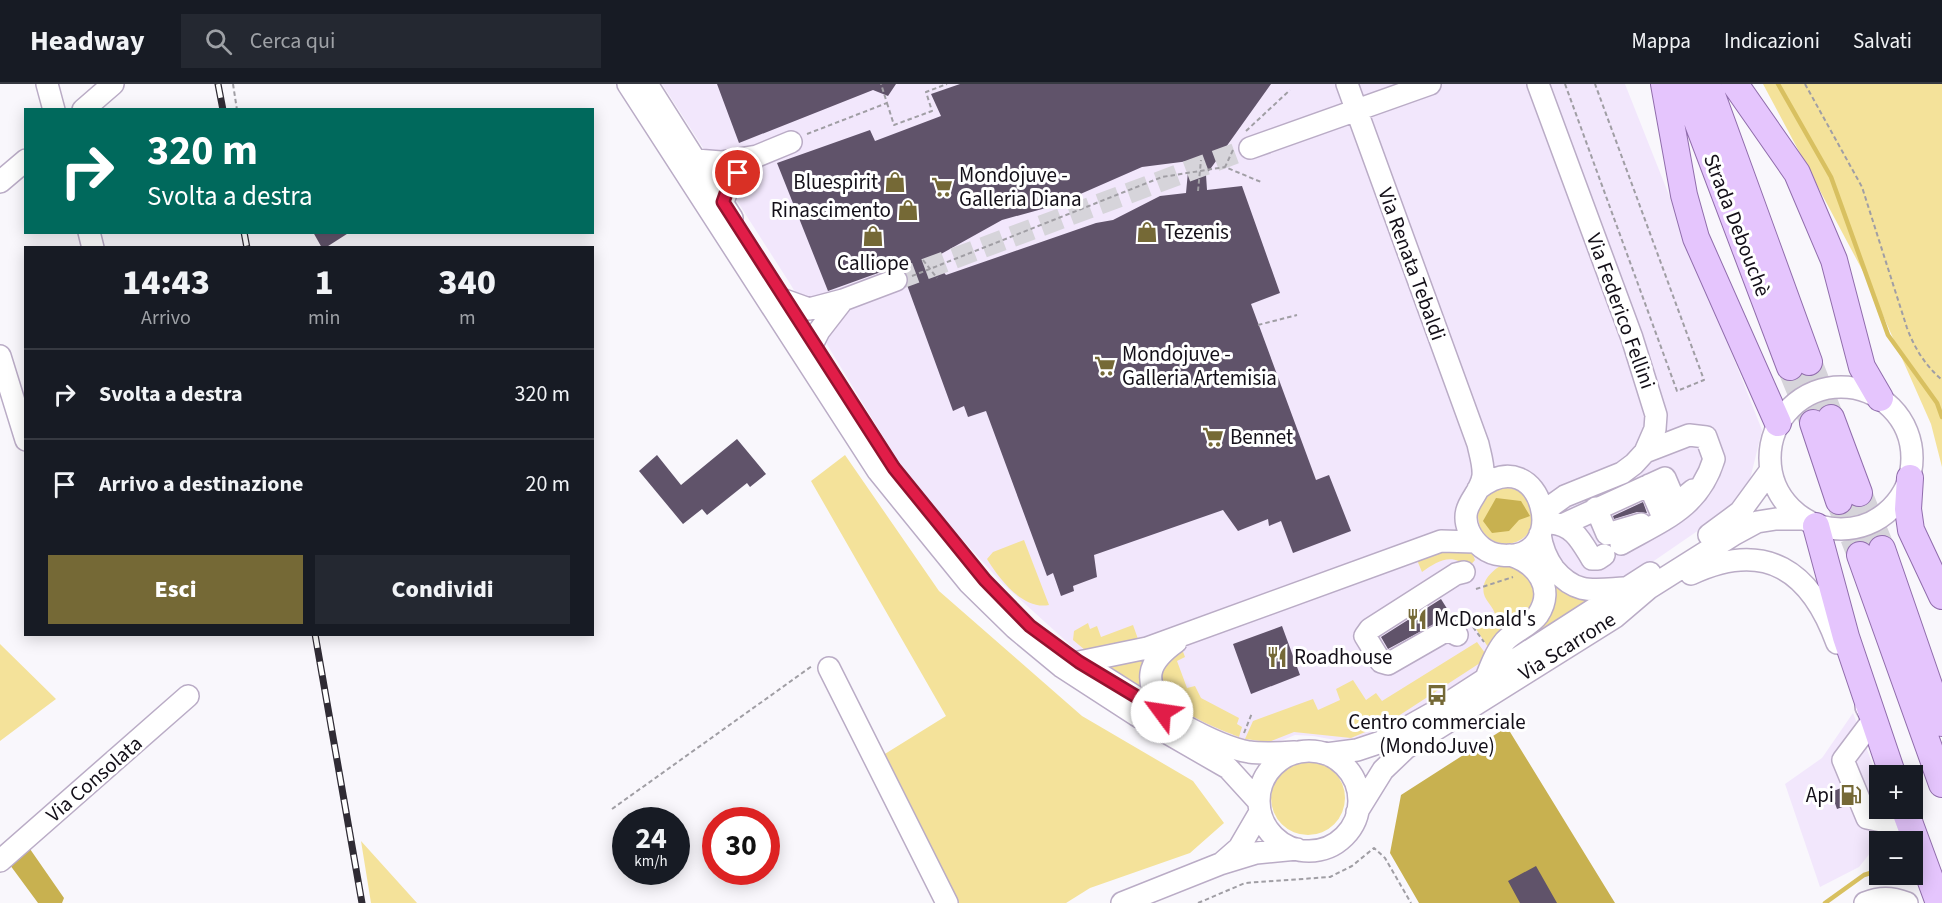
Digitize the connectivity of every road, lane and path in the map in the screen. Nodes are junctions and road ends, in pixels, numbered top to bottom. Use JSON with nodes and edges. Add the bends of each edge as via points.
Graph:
{"nodes":[{"id":1,"x":47,"y":84,"type":"edge"},
{"id":2,"x":113,"y":84,"type":"edge"},
{"id":3,"x":233,"y":84,"type":"edge"},
{"id":4,"x":628,"y":84,"type":"edge"},
{"id":5,"x":647,"y":84,"type":"edge"},
{"id":6,"x":881,"y":84,"type":"edge"},
{"id":7,"x":947,"y":84,"type":"edge"},
{"id":8,"x":1347,"y":84,"type":"edge"},
{"id":9,"x":1430,"y":84,"type":"edge"},
{"id":10,"x":1538,"y":84,"type":"edge"},
{"id":11,"x":1565,"y":84,"type":"edge"},
{"id":12,"x":1595,"y":84,"type":"edge"},
{"id":13,"x":1664,"y":84,"type":"edge"},
{"id":14,"x":1683,"y":84,"type":"edge"},
{"id":15,"x":1708,"y":84,"type":"edge"},
{"id":16,"x":1735,"y":84,"type":"edge"},
{"id":17,"x":1805,"y":84,"type":"edge"},
{"id":18,"x":886,"y":103,"type":"junction"},
{"id":19,"x":53,"y":108,"type":"edge"},
{"id":20,"x":85,"y":108,"type":"edge"},
{"id":21,"x":237,"y":108,"type":"edge"},
{"id":22,"x":1356,"y":111,"type":"junction"},
{"id":23,"x":797,"y":138,"type":"joint"},
{"id":24,"x":1250,"y":148,"type":"tunnel mouth"},
{"id":25,"x":757,"y":156,"type":"junction"},
{"id":26,"x":696,"y":160,"type":"junction"},
{"id":27,"x":1201,"y":160,"type":"dead end"},
{"id":28,"x":24,"y":162,"type":"edge"},
{"id":29,"x":1226,"y":166,"type":"dead end"},
{"id":30,"x":1200,"y":171,"type":"junction"},
{"id":31,"x":0,"y":182,"type":"edge"},
{"id":32,"x":1198,"y":191,"type":"dead end"},
{"id":33,"x":723,"y":202,"type":"junction"},
{"id":34,"x":923,"y":260,"type":"dead end"},
{"id":35,"x":930,"y":269,"type":"junction"},
{"id":36,"x":937,"y":278,"type":"dead end"},
{"id":37,"x":901,"y":279,"type":"joint"},
{"id":38,"x":784,"y":300,"type":"junction"},
{"id":39,"x":843,"y":300,"type":"junction"},
{"id":40,"x":1297,"y":315,"type":"dead end"},
{"id":41,"x":1258,"y":325,"type":"dead end"},
{"id":42,"x":813,"y":343,"type":"junction"},
{"id":43,"x":0,"y":356,"type":"edge"},
{"id":44,"x":1942,"y":380,"type":"edge"},
{"id":45,"x":1880,"y":398,"type":"junction"},
{"id":46,"x":1822,"y":421,"type":"tunnel mouth"},
{"id":47,"x":1778,"y":423,"type":"junction"},
{"id":48,"x":24,"y":434,"type":"edge"},
{"id":49,"x":1478,"y":444,"type":"junction"},
{"id":50,"x":1709,"y":446,"type":"junction"},
{"id":51,"x":1645,"y":452,"type":"junction"},
{"id":52,"x":1770,"y":471,"type":"junction"},
{"id":53,"x":1504,"y":477,"type":"junction"},
{"id":54,"x":1910,"y":478,"type":"junction"},
{"id":55,"x":1478,"y":489,"type":"junction"},
{"id":56,"x":1535,"y":491,"type":"junction"},
{"id":57,"x":1565,"y":495,"type":"junction"},
{"id":58,"x":1622,"y":497,"type":"junction"},
{"id":59,"x":1849,"y":497,"type":"tunnel mouth"},
{"id":60,"x":1466,"y":514,"type":"junction"},
{"id":61,"x":1809,"y":522,"type":"junction"},
{"id":62,"x":1548,"y":523,"type":"junction"},
{"id":63,"x":1638,"y":531,"type":"junction"},
{"id":64,"x":1441,"y":541,"type":"junction"},
{"id":65,"x":1475,"y":542,"type":"junction"},
{"id":66,"x":1510,"y":555,"type":"junction"},
{"id":67,"x":1536,"y":570,"type":"junction"},
{"id":68,"x":1464,"y":572,"type":"dead end"},
{"id":69,"x":1627,"y":587,"type":"junction"},
{"id":70,"x":1476,"y":589,"type":"dead end"},
{"id":71,"x":1942,"y":596,"type":"edge"},
{"id":72,"x":1615,"y":617,"type":"junction"},
{"id":73,"x":1465,"y":630,"type":"joint"},
{"id":74,"x":1187,"y":634,"type":"junction"},
{"id":75,"x":1488,"y":649,"type":"dead end"},
{"id":76,"x":1079,"y":662,"type":"junction"},
{"id":77,"x":829,"y":668,"type":"joint"},
{"id":78,"x":1486,"y":678,"type":"junction"},
{"id":79,"x":188,"y":696,"type":"dead end"},
{"id":80,"x":1162,"y":712,"type":"junction"},
{"id":81,"x":1252,"y":713,"type":"dead end"},
{"id":82,"x":1873,"y":720,"type":"junction"},
{"id":83,"x":1942,"y":723,"type":"edge"},
{"id":84,"x":1242,"y":740,"type":"dead end"},
{"id":85,"x":1295,"y":753,"type":"junction"},
{"id":86,"x":1326,"y":754,"type":"junction"},
{"id":87,"x":1889,"y":765,"type":"edge"},
{"id":88,"x":1942,"y":784,"type":"edge"},
{"id":89,"x":613,"y":807,"type":"edge"},
{"id":90,"x":1259,"y":807,"type":"junction"},
{"id":91,"x":1357,"y":812,"type":"junction"},
{"id":92,"x":1869,"y":818,"type":"edge"},
{"id":93,"x":1908,"y":819,"type":"edge"},
{"id":94,"x":1297,"y":849,"type":"junction"},
{"id":95,"x":0,"y":861,"type":"edge"},
{"id":96,"x":1220,"y":864,"type":"junction"},
{"id":97,"x":947,"y":903,"type":"edge"},
{"id":98,"x":1122,"y":903,"type":"edge"},
{"id":99,"x":1198,"y":903,"type":"edge"},
{"id":100,"x":1411,"y":903,"type":"edge"},
{"id":101,"x":1865,"y":903,"type":"edge"},
{"id":102,"x":1906,"y":903,"type":"edge"},
{"id":103,"x":1939,"y":903,"type":"edge"}],
"edges":[{"from":1,"to":19,"type":"street"},
{"from":2,"to":20,"type":"street"},
{"from":3,"to":21,"type":"path"},
{"from":4,"to":90,"type":"street","via":[[878,471],[969,583],[1062,667],[1228,768]]},
{"from":5,"to":26,"type":"street"},
{"from":6,"to":18,"type":"path"},
{"from":7,"to":18,"type":"path","via":[[926,92],[932,111],[894,124]]},
{"from":8,"to":22,"type":"street","name":"Via Renata Tebaldi"},
{"from":9,"to":22,"type":"street"},
{"from":10,"to":51,"type":"street","name":"Via Federico Fellini","via":[[1653,398],[1655,429]]},
{"from":11,"to":12,"type":"path","via":[[1677,391],[1704,380]]},
{"from":13,"to":47,"type":"main road","via":[[1684,195],[1696,238]]},
{"from":14,"to":15,"type":"main road","name":"Strada Debouchè","via":[[1800,364]]},
{"from":16,"to":45,"type":"main road","via":[[1797,173],[1834,260],[1862,367]]},
{"from":17,"to":44,"type":"path","via":[[1862,187],[1916,350]]},
{"from":18,"to":23,"type":"path"},
{"from":22,"to":24,"type":"street"},
{"from":22,"to":49,"type":"street","name":"Via Renata Tebaldi"},
{"from":23,"to":25,"type":"street"},
{"from":25,"to":26,"type":"street","via":[[721,162]]},
{"from":25,"to":33,"type":"street","via":[[730,182]]},
{"from":26,"to":33,"type":"street"},
{"from":27,"to":30,"type":"path"},
{"from":28,"to":31,"type":"street"},
{"from":29,"to":30,"type":"path"},
{"from":30,"to":32,"type":"path"},
{"from":30,"to":35,"type":"path","via":[[1162,177]]},
{"from":33,"to":38,"type":"street"},
{"from":34,"to":35,"type":"path"},
{"from":35,"to":36,"type":"path"},
{"from":35,"to":37,"type":"path"},
{"from":37,"to":39,"type":"street"},
{"from":38,"to":39,"type":"street","via":[[809,309]]},
{"from":38,"to":42,"type":"street"},
{"from":39,"to":42,"type":"street"},
{"from":40,"to":41,"type":"path"},
{"from":42,"to":76,"type":"street","via":[[894,468],[985,580],[1030,626]]},
{"from":43,"to":48,"type":"street"},
{"from":45,"to":47,"type":"street","via":[[1860,388],[1838,386],[1815,391],[1794,403]]},
{"from":45,"to":54,"type":"street","via":[[1897,413],[1908,433],[1912,455]]},
{"from":46,"to":59,"type":"main road"},
{"from":47,"to":52,"type":"street","via":[[1770,446]]},
{"from":49,"to":53,"type":"street","name":"Via Renata Tebaldi"},
{"from":49,"to":55,"type":"street","name":"Via Renata Tebaldi","via":[[1483,476]]},
{"from":50,"to":51,"type":"street","via":[[1706,437],[1689,435]]},
{"from":50,"to":58,"type":"street","via":[[1707,470],[1686,498],[1676,504],[1665,478]]},
{"from":50,"to":63,"type":"street","via":[[1714,459],[1702,488],[1687,506]]},
{"from":51,"to":57,"type":"street","name":"Via Federico Fellini","via":[[1622,473]]},
{"from":52,"to":61,"type":"street","via":[[1778,494]]},
{"from":52,"to":69,"type":"street","name":"Via Scarrone","via":[[1729,523]]},
{"from":53,"to":55,"type":"street"},
{"from":53,"to":56,"type":"street","via":[[1516,479]]},
{"from":54,"to":61,"type":"street","via":[[1900,498],[1884,515],[1864,526],[1840,530]]},
{"from":54,"to":71,"type":"main road","via":[[1911,530]]},
{"from":55,"to":60,"type":"street"},
{"from":56,"to":57,"type":"street","name":"Via Federico Fellini"},
{"from":56,"to":62,"type":"street"},
{"from":57,"to":62,"type":"street","name":"Via Federico Fellini"},
{"from":58,"to":62,"type":"street"},
{"from":58,"to":63,"type":"street"},
{"from":58,"to":63,"type":"street","via":[[1607,534]]},
{"from":60,"to":64,"type":"street"},
{"from":60,"to":65,"type":"street"},
{"from":61,"to":72,"type":"street","name":"Via Scarrone","via":[[1757,522],[1649,588]]},
{"from":61,"to":82,"type":"main road"},
{"from":62,"to":63,"type":"street","via":[[1574,532],[1592,559],[1598,559]]},
{"from":62,"to":66,"type":"street","via":[[1528,549]]},
{"from":62,"to":69,"type":"street","name":"Via Scarrone","via":[[1541,547],[1564,581],[1588,590]]},
{"from":64,"to":65,"type":"street"},
{"from":64,"to":74,"type":"street"},
{"from":65,"to":66,"type":"street","via":[[1489,552]]},
{"from":66,"to":67,"type":"street","via":[[1530,563]]},
{"from":67,"to":70,"type":"path"},
{"from":67,"to":78,"type":"street","name":"Via Scarrone","via":[[1544,589],[1537,616],[1507,639]]},
{"from":68,"to":73,"type":"street","via":[[1370,629],[1365,636],[1381,662],[1388,664],[1442,633]]},
{"from":69,"to":78,"type":"street","name":"Via Scarrone"},
{"from":72,"to":82,"type":"street","via":[[1715,563],[1742,559],[1776,566],[1806,585],[1818,600],[1857,694]]},
{"from":72,"to":91,"type":"street","name":"Via Scarrone","via":[[1402,750],[1383,770]]},
{"from":73,"to":75,"type":"path"},
{"from":74,"to":76,"type":"street","via":[[1137,651]]},
{"from":74,"to":80,"type":"street","via":[[1161,652],[1153,663],[1151,688]]},
{"from":76,"to":80,"type":"street"},
{"from":77,"to":89,"type":"path","via":[[808,666]]},
{"from":77,"to":97,"type":"street"},
{"from":78,"to":86,"type":"street","name":"Via Scarrone","via":[[1381,742]]},
{"from":79,"to":95,"type":"street","name":"Via Consolata"},
{"from":80,"to":85,"type":"street","via":[[1239,749]]},
{"from":81,"to":84,"type":"path"},
{"from":82,"to":87,"type":"main road"},
{"from":82,"to":92,"type":"street","via":[[1843,760]]},
{"from":83,"to":88,"type":"main road","via":[[1871,552]]},
{"from":85,"to":86,"type":"street","via":[[1311,750]]},
{"from":85,"to":90,"type":"street","via":[[1268,771],[1261,786]]},
{"from":86,"to":91,"type":"street","via":[[1339,760],[1352,777],[1359,797]]},
{"from":90,"to":94,"type":"street","via":[[1273,836]]},
{"from":90,"to":96,"type":"street","via":[[1239,848]]},
{"from":91,"to":94,"type":"street","via":[[1352,826],[1328,847]]},
{"from":93,"to":103,"type":"main road"},
{"from":94,"to":96,"type":"street","via":[[1256,853]]},
{"from":96,"to":98,"type":"street"},
{"from":99,"to":100,"type":"path","via":[[1245,883],[1330,877],[1374,848],[1385,858]]},
{"from":101,"to":102,"type":"street","via":[[1879,898]]}]}
